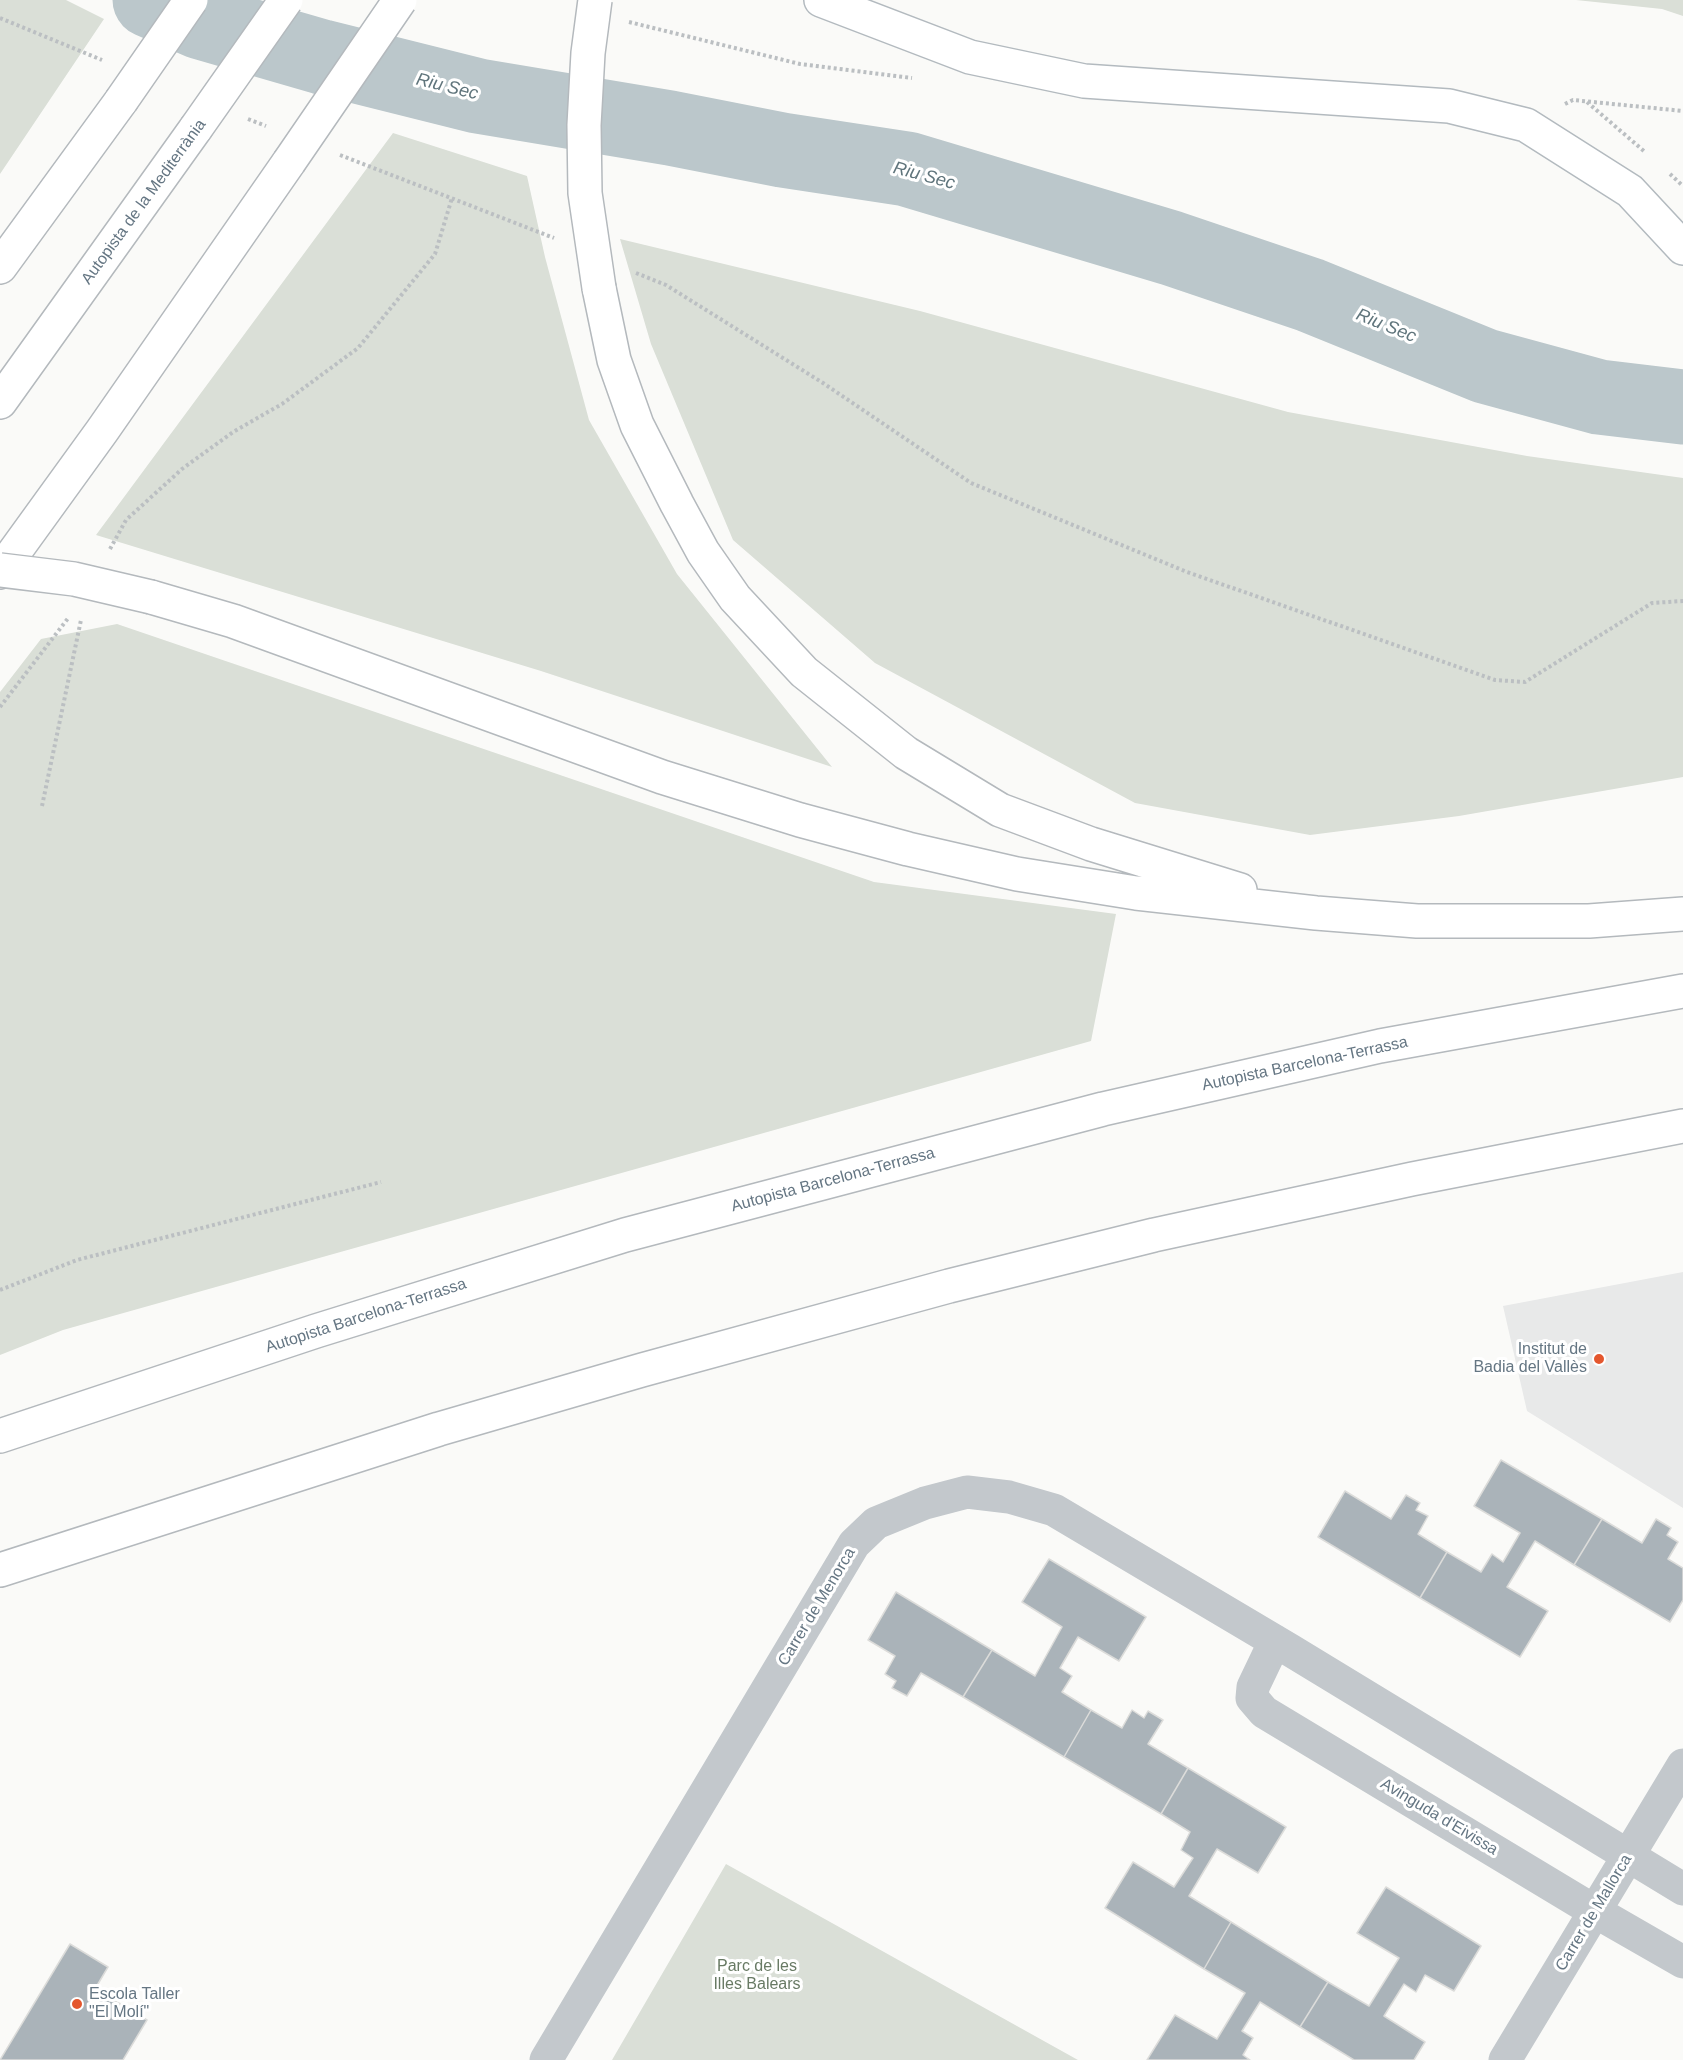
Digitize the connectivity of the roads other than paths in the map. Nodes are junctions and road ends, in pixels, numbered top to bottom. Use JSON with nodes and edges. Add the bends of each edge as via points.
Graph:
{"nodes":[{"id":1,"x":191,"y":0,"type":"edge"},
{"id":2,"x":286,"y":0,"type":"edge"},
{"id":3,"x":400,"y":0,"type":"edge"},
{"id":4,"x":594,"y":0,"type":"edge"},
{"id":5,"x":821,"y":0,"type":"edge"},
{"id":6,"x":1683,"y":249,"type":"edge"},
{"id":7,"x":0,"y":267,"type":"edge"},
{"id":8,"x":0,"y":402,"type":"edge"},
{"id":9,"x":0,"y":571,"type":"edge"},
{"id":10,"x":1316,"y":913,"type":"junction"},
{"id":11,"x":1683,"y":914,"type":"edge"},
{"id":12,"x":1683,"y":991,"type":"edge"},
{"id":13,"x":1683,"y":1126,"type":"edge"},
{"id":14,"x":0,"y":1436,"type":"edge"},
{"id":15,"x":35,"y":1558,"type":"junction"},
{"id":16,"x":0,"y":1570,"type":"edge"},
{"id":17,"x":0,"y":1576,"type":"edge"},
{"id":18,"x":1283,"y":1646,"type":"junction"},
{"id":19,"x":1683,"y":1765,"type":"edge"},
{"id":20,"x":1629,"y":1855,"type":"junction"},
{"id":21,"x":1683,"y":1888,"type":"edge"},
{"id":22,"x":1596,"y":1912,"type":"junction"},
{"id":23,"x":1683,"y":1962,"type":"edge"},
{"id":24,"x":546,"y":2060,"type":"edge"},
{"id":25,"x":1505,"y":2060,"type":"edge"}],
"edges":[{"from":1,"to":7,"type":"main road","bridge":true},
{"from":2,"to":8,"type":"main road","name":"Autopista de la Mediterrània","bridge":true},
{"from":3,"to":9,"type":"main road","bridge":true},
{"from":4,"to":10,"type":"main road","bridge":true,"via":[[584,137],[585,193],[614,360],[637,425],[677,504],[703,552],[735,598],[804,672],[906,753],[1000,810],[1092,844]]},
{"from":5,"to":6,"type":"main road","via":[[970,57],[1084,81],[1449,106],[1526,125],[1630,190]]},
{"from":9,"to":10,"type":"main road","bridge":true,"via":[[74,579],[233,621],[662,777],[908,849],[1017,874],[1136,893]]},
{"from":10,"to":11,"type":"main road","via":[[1417,921],[1589,921]]},
{"from":12,"to":14,"type":"main road","name":"Autopista Barcelona-Terrassa","via":[[1380,1046],[1103,1109],[624,1235]]},
{"from":13,"to":15,"type":"main road","via":[[1154,1235],[949,1286],[440,1430]]},
{"from":15,"to":16,"type":"main road"},
{"from":15,"to":17,"type":"main road"},
{"from":18,"to":20,"type":"street"},
{"from":18,"to":22,"type":"street","name":"Avinguda d'Eivissa","via":[[1253,1687],[1252,1698],[1264,1712]]},
{"from":18,"to":24,"type":"street","name":"Carrer de Menorca","via":[[1054,1510],[1009,1497],[967,1492],[925,1503],[876,1523],[854,1544]]},
{"from":19,"to":20,"type":"street","name":"Carrer de Mallorca"},
{"from":20,"to":21,"type":"street"},
{"from":20,"to":22,"type":"street","name":"Carrer de Mallorca"},
{"from":22,"to":23,"type":"street","name":"Avinguda d'Eivissa"},
{"from":22,"to":25,"type":"street","name":"Carrer de Mallorca"}]}
